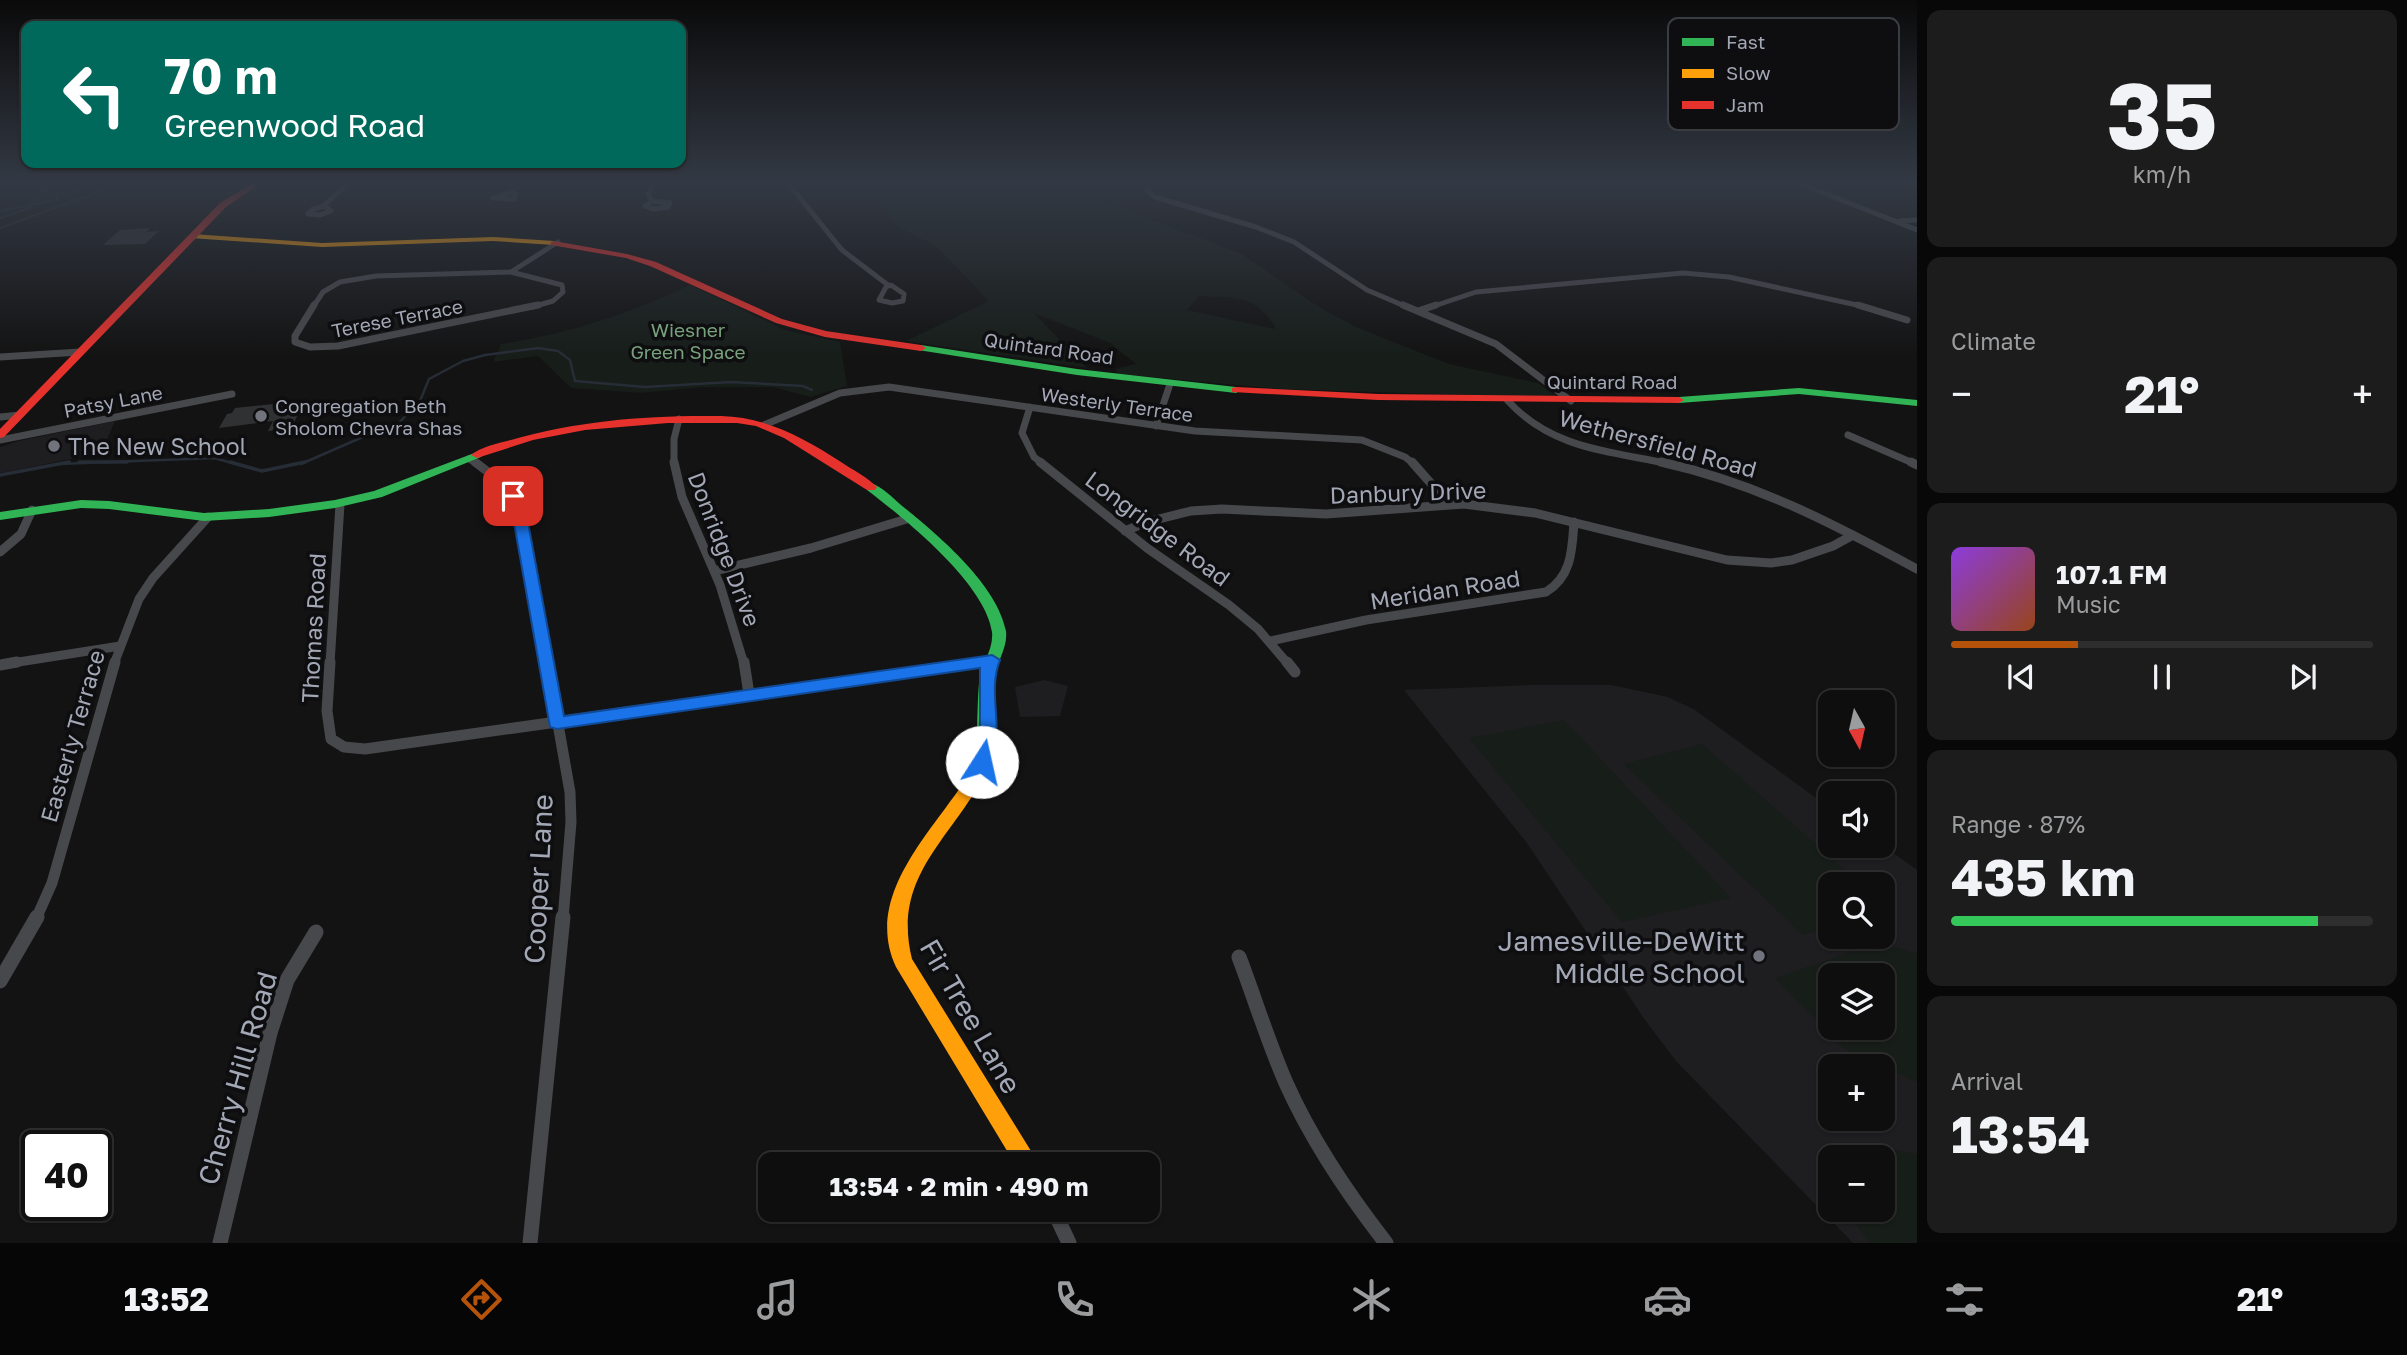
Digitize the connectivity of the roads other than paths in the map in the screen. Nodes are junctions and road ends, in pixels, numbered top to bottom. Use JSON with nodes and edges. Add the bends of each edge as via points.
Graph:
{"nodes":[{"id":1,"x":188,"y":241,"type":"edge"},
{"id":2,"x":265,"y":241,"type":"edge"},
{"id":3,"x":436,"y":241,"type":"edge"},
{"id":4,"x":536,"y":241,"type":"edge"},
{"id":5,"x":835,"y":241,"type":"edge"},
{"id":6,"x":1288,"y":241,"type":"edge"},
{"id":7,"x":558,"y":242,"type":"junction"},
{"id":8,"x":511,"y":272,"type":"junction"},
{"id":9,"x":888,"y":285,"type":"dead end"},
{"id":10,"x":1418,"y":311,"type":"junction"},
{"id":11,"x":1908,"y":320,"type":"dead end"},
{"id":12,"x":80,"y":352,"type":"junction"},
{"id":13,"x":0,"y":358,"type":"edge"},
{"id":14,"x":1170,"y":384,"type":"junction"},
{"id":15,"x":232,"y":394,"type":"dead end"},
{"id":16,"x":1508,"y":401,"type":"junction"},
{"id":17,"x":1571,"y":401,"type":"junction"},
{"id":18,"x":1917,"y":402,"type":"edge"},
{"id":19,"x":1030,"y":407,"type":"junction"},
{"id":20,"x":20,"y":415,"type":"junction"},
{"id":21,"x":0,"y":417,"type":"edge"},
{"id":22,"x":679,"y":419,"type":"junction"},
{"id":23,"x":764,"y":425,"type":"junction"},
{"id":24,"x":1156,"y":426,"type":"junction"},
{"id":25,"x":0,"y":435,"type":"edge"},
{"id":26,"x":1848,"y":435,"type":"dead end"},
{"id":27,"x":0,"y":440,"type":"edge"},
{"id":28,"x":469,"y":458,"type":"junction"},
{"id":29,"x":1917,"y":465,"type":"edge"},
{"id":30,"x":340,"y":503,"type":"junction"},
{"id":31,"x":1450,"y":505,"type":"junction"},
{"id":32,"x":32,"y":510,"type":"junction"},
{"id":33,"x":0,"y":516,"type":"edge"},
{"id":34,"x":208,"y":517,"type":"junction"},
{"id":35,"x":910,"y":518,"type":"junction"},
{"id":36,"x":1574,"y":522,"type":"junction"},
{"id":37,"x":1125,"y":531,"type":"junction"},
{"id":38,"x":1853,"y":535,"type":"junction"},
{"id":39,"x":0,"y":552,"type":"edge"},
{"id":40,"x":1917,"y":569,"type":"edge"},
{"id":41,"x":714,"y":571,"type":"junction"},
{"id":42,"x":1270,"y":641,"type":"junction"},
{"id":43,"x":120,"y":646,"type":"junction"},
{"id":44,"x":992,"y":660,"type":"junction"},
{"id":45,"x":0,"y":665,"type":"edge"},
{"id":46,"x":1295,"y":672,"type":"dead end"},
{"id":47,"x":749,"y":694,"type":"junction"},
{"id":48,"x":557,"y":723,"type":"junction"},
{"id":49,"x":316,"y":932,"type":"dead end"},
{"id":50,"x":1239,"y":957,"type":"dead end"},
{"id":51,"x":0,"y":981,"type":"edge"},
{"id":52,"x":1021,"y":1152,"type":"edge"},
{"id":53,"x":1059,"y":1222,"type":"edge"},
{"id":54,"x":220,"y":1243,"type":"edge"},
{"id":55,"x":530,"y":1243,"type":"edge"},
{"id":56,"x":1069,"y":1243,"type":"edge"},
{"id":57,"x":1386,"y":1243,"type":"edge"}],
"edges":[{"from":1,"to":12,"type":"street"},
{"from":2,"to":3,"type":"street","name":"Quintard Road","via":[[322,245]]},
{"from":4,"to":7,"type":"street","name":"Quintard Road"},
{"from":5,"to":9,"type":"street"},
{"from":6,"to":10,"type":"street","via":[[1367,290]]},
{"from":7,"to":8,"type":"street"},
{"from":7,"to":14,"type":"street","name":"Quintard Road","via":[[653,264],[802,328]]},
{"from":8,"to":8,"type":"street","name":"Terese Terrace","via":[[556,282],[563,292],[553,301],[528,308],[338,346],[310,347],[295,342],[323,292],[340,282],[388,275]]},
{"from":10,"to":11,"type":"street","via":[[1476,292],[1683,273],[1729,277]]},
{"from":10,"to":17,"type":"street","via":[[1496,344]]},
{"from":12,"to":13,"type":"street"},
{"from":12,"to":20,"type":"street"},
{"from":14,"to":16,"type":"street","name":"Quintard Road","via":[[1273,393]]},
{"from":14,"to":24,"type":"street"},
{"from":15,"to":27,"type":"street","name":"Patsy Lane"},
{"from":16,"to":17,"type":"street","name":"Quintard Road"},
{"from":16,"to":38,"type":"street","name":"Wethersfield Road","via":[[1532,425],[1568,443],[1688,467],[1736,482]]},
{"from":17,"to":18,"type":"street","name":"Quintard Road","via":[[1693,400],[1799,391]]},
{"from":19,"to":23,"type":"street","name":"Westerly Terrace","via":[[902,388],[864,388],[821,399]]},
{"from":19,"to":24,"type":"street","name":"Westerly Terrace"},
{"from":19,"to":37,"type":"street","name":"Longridge Road","via":[[1022,433],[1029,451]]},
{"from":20,"to":21,"type":"street"},
{"from":20,"to":25,"type":"street"},
{"from":22,"to":23,"type":"street"},
{"from":22,"to":28,"type":"street","via":[[553,432]]},
{"from":22,"to":41,"type":"street","name":"Donridge Drive","via":[[672,444],[674,472]]},
{"from":23,"to":35,"type":"street","name":"Fir Tree Lane","via":[[839,466]]},
{"from":24,"to":31,"type":"street","name":"Westerly Terrace","via":[[1373,443],[1419,468]]},
{"from":26,"to":29,"type":"street"},
{"from":28,"to":30,"type":"street","via":[[400,488]]},
{"from":28,"to":48,"type":"street","name":"Cooper Lane","via":[[501,478],[520,517]]},
{"from":30,"to":34,"type":"street"},
{"from":30,"to":48,"type":"street","name":"Thomas Road","via":[[327,711],[331,739],[344,747],[365,749]]},
{"from":31,"to":36,"type":"street","name":"Danbury Drive","via":[[1498,508]]},
{"from":31,"to":37,"type":"street","name":"Danbury Drive","via":[[1326,514],[1191,511]]},
{"from":32,"to":33,"type":"street"},
{"from":32,"to":34,"type":"street","via":[[108,505]]},
{"from":32,"to":39,"type":"street","via":[[22,534]]},
{"from":34,"to":43,"type":"street","name":"Easterly Terrace","via":[[139,598]]},
{"from":35,"to":41,"type":"street"},
{"from":35,"to":44,"type":"street","name":"Fir Tree Lane","via":[[963,571],[994,613],[999,643]]},
{"from":36,"to":38,"type":"street","name":"Danbury Drive","via":[[1747,562],[1792,560],[1833,547]]},
{"from":36,"to":42,"type":"street","name":"Meridan Road","via":[[1568,573],[1559,586],[1546,592],[1361,621]]},
{"from":37,"to":42,"type":"street","name":"Longridge Road","via":[[1229,605]]},
{"from":38,"to":40,"type":"street","name":"Wethersfield Road"},
{"from":41,"to":47,"type":"street","name":"Donridge Drive","via":[[740,642]]},
{"from":42,"to":46,"type":"street","name":"Longridge Road"},
{"from":43,"to":45,"type":"street"},
{"from":43,"to":51,"type":"street","name":"Easterly Terrace","via":[[52,884]]},
{"from":44,"to":47,"type":"street"},
{"from":44,"to":52,"type":"street","name":"Fir Tree Lane","via":[[987,671],[989,733],[982,762],[971,788],[906,877],[896,924],[903,961]]},
{"from":47,"to":48,"type":"street"},
{"from":48,"to":55,"type":"street","name":"Cooper Lane","via":[[571,822]]},
{"from":49,"to":54,"type":"street","name":"Cherry Hill Road","via":[[287,980],[270,1033]]},
{"from":50,"to":57,"type":"street","via":[[1286,1083],[1322,1152]]},
{"from":53,"to":56,"type":"street"}]}
